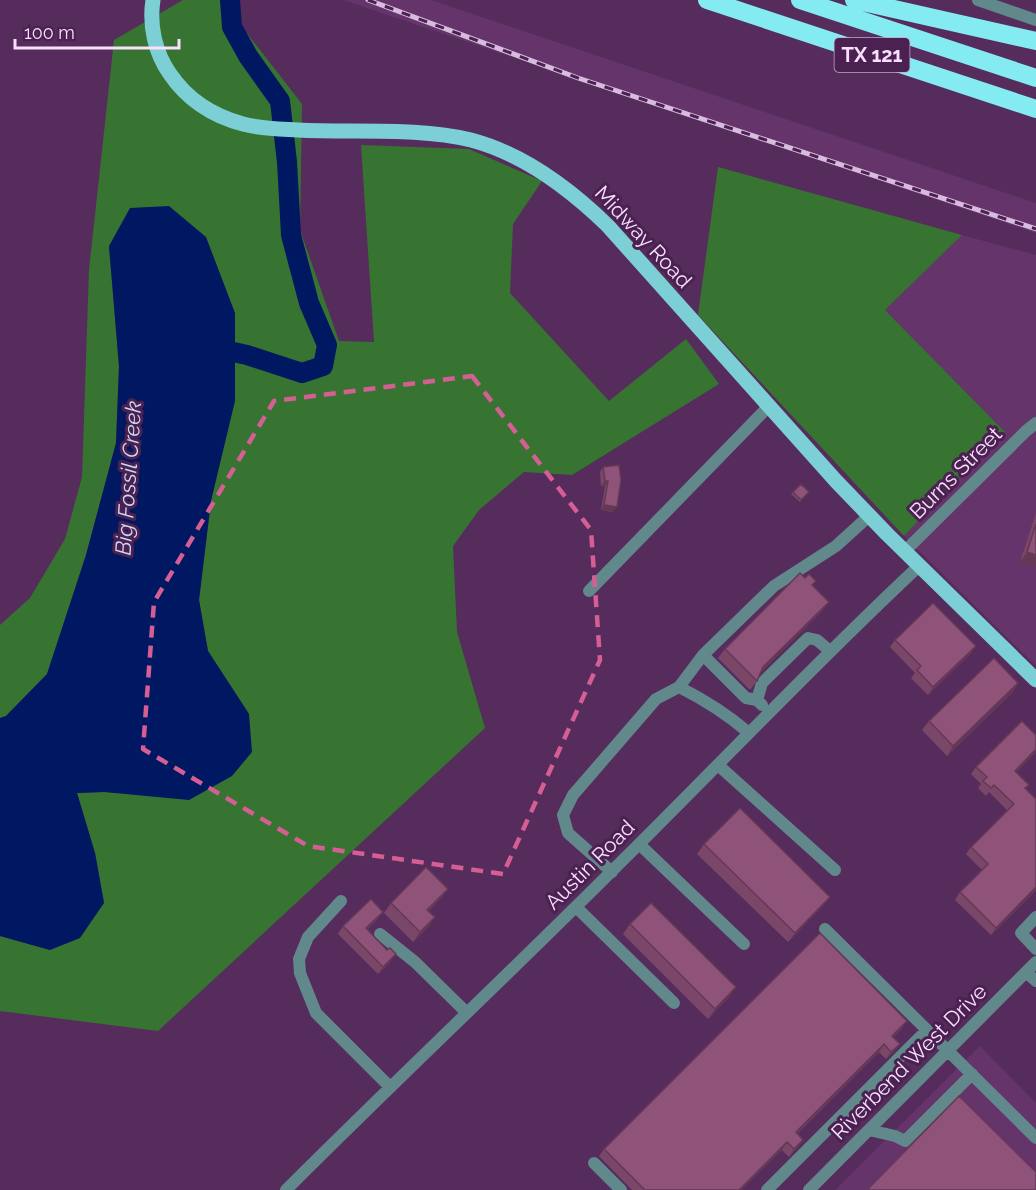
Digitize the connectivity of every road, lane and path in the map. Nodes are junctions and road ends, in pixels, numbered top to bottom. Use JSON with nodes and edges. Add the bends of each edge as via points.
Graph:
{"nodes":[{"id":1,"x":153,"y":0,"type":"edge"},
{"id":2,"x":707,"y":0,"type":"edge"},
{"id":3,"x":800,"y":0,"type":"edge"},
{"id":4,"x":854,"y":0,"type":"edge"},
{"id":5,"x":978,"y":0,"type":"edge"},
{"id":6,"x":1036,"y":20,"type":"edge"},
{"id":7,"x":1036,"y":41,"type":"edge"},
{"id":8,"x":1036,"y":78,"type":"edge"},
{"id":9,"x":1036,"y":110,"type":"edge"},
{"id":10,"x":769,"y":406,"type":"junction"},
{"id":11,"x":1036,"y":423,"type":"edge"},
{"id":12,"x":869,"y":516,"type":"junction"},
{"id":13,"x":904,"y":551,"type":"junction"},
{"id":14,"x":919,"y":566,"type":"junction"},
{"id":15,"x":589,"y":591,"type":"dead end"},
{"id":16,"x":830,"y":651,"type":"junction"},
{"id":17,"x":703,"y":655,"type":"junction"},
{"id":18,"x":1036,"y":680,"type":"edge"},
{"id":19,"x":679,"y":687,"type":"junction"},
{"id":20,"x":756,"y":700,"type":"junction"},
{"id":21,"x":769,"y":712,"type":"junction"},
{"id":22,"x":749,"y":733,"type":"junction"},
{"id":23,"x":718,"y":765,"type":"junction"},
{"id":24,"x":639,"y":844,"type":"junction"},
{"id":25,"x":835,"y":870,"type":"dead end"},
{"id":26,"x":612,"y":872,"type":"junction"},
{"id":27,"x":341,"y":901,"type":"dead end"},
{"id":28,"x":576,"y":908,"type":"junction"},
{"id":29,"x":1036,"y":917,"type":"edge"},
{"id":30,"x":825,"y":929,"type":"dead end"},
{"id":31,"x":380,"y":934,"type":"dead end"},
{"id":32,"x":744,"y":944,"type":"dead end"},
{"id":33,"x":1036,"y":949,"type":"edge"},
{"id":34,"x":1036,"y":962,"type":"edge"},
{"id":35,"x":1031,"y":976,"type":"edge"},
{"id":36,"x":674,"y":1003,"type":"dead end"},
{"id":37,"x":467,"y":1013,"type":"junction"},
{"id":38,"x":927,"y":1030,"type":"junction"},
{"id":39,"x":948,"y":1051,"type":"junction"},
{"id":40,"x":972,"y":1074,"type":"junction"},
{"id":41,"x":390,"y":1087,"type":"junction"},
{"id":42,"x":868,"y":1131,"type":"junction"},
{"id":43,"x":1036,"y":1138,"type":"edge"},
{"id":44,"x":594,"y":1163,"type":"dead end"},
{"id":45,"x":286,"y":1190,"type":"edge"},
{"id":46,"x":621,"y":1190,"type":"edge"},
{"id":47,"x":767,"y":1190,"type":"edge"},
{"id":48,"x":809,"y":1190,"type":"edge"}],
"edges":[{"from":1,"to":10,"type":"main road","name":"Midway Road","via":[[152,22],[158,52],[176,83],[187,95],[230,120],[260,128],[468,140],[505,152],[540,171],[576,196],[608,226]]},
{"from":2,"to":9,"type":"highway","number":"TX 121"},
{"from":3,"to":8,"type":"highway","number":"TX 121"},
{"from":4,"to":7,"type":"highway"},
{"from":5,"to":6,"type":"street"},
{"from":10,"to":12,"type":"main road","name":"Midway Road"},
{"from":10,"to":15,"type":"street"},
{"from":11,"to":13,"type":"street","name":"Burns Street"},
{"from":12,"to":13,"type":"main road","name":"Midway Road"},
{"from":12,"to":17,"type":"street","via":[[836,546],[774,586]]},
{"from":13,"to":14,"type":"main road","name":"Midway Road"},
{"from":14,"to":16,"type":"street","name":"Austin Road"},
{"from":14,"to":18,"type":"main road","name":"Midway Road"},
{"from":16,"to":20,"type":"street","via":[[817,640],[808,639],[762,683]]},
{"from":16,"to":21,"type":"street","name":"Austin Road"},
{"from":17,"to":19,"type":"street"},
{"from":17,"to":20,"type":"street","via":[[746,698]]},
{"from":19,"to":22,"type":"street","via":[[728,715]]},
{"from":19,"to":26,"type":"street","via":[[656,699],[573,795],[563,815],[568,833]]},
{"from":20,"to":21,"type":"street"},
{"from":21,"to":22,"type":"street","name":"Austin Road"},
{"from":22,"to":23,"type":"street","name":"Austin Road"},
{"from":23,"to":24,"type":"street","name":"Austin Road"},
{"from":23,"to":25,"type":"street"},
{"from":24,"to":26,"type":"street","name":"Austin Road"},
{"from":24,"to":32,"type":"street"},
{"from":26,"to":28,"type":"street","name":"Austin Road"},
{"from":27,"to":41,"type":"street","via":[[308,937],[299,959],[300,973],[316,1013]]},
{"from":28,"to":36,"type":"street"},
{"from":28,"to":37,"type":"street","name":"Austin Road"},
{"from":29,"to":33,"type":"street","via":[[1021,933]]},
{"from":30,"to":38,"type":"street"},
{"from":31,"to":37,"type":"street"},
{"from":34,"to":35,"type":"street","name":"Riverbend West Drive"},
{"from":35,"to":39,"type":"street","name":"Riverbend West Drive"},
{"from":37,"to":41,"type":"street","name":"Austin Road"},
{"from":38,"to":39,"type":"street"},
{"from":38,"to":47,"type":"street"},
{"from":39,"to":40,"type":"street"},
{"from":39,"to":42,"type":"street","name":"Riverbend West Drive"},
{"from":40,"to":42,"type":"street","via":[[905,1141]]},
{"from":40,"to":43,"type":"street"},
{"from":41,"to":45,"type":"street","name":"Austin Road"},
{"from":42,"to":48,"type":"street","name":"Riverbend West Drive"},
{"from":44,"to":46,"type":"street"}]}
